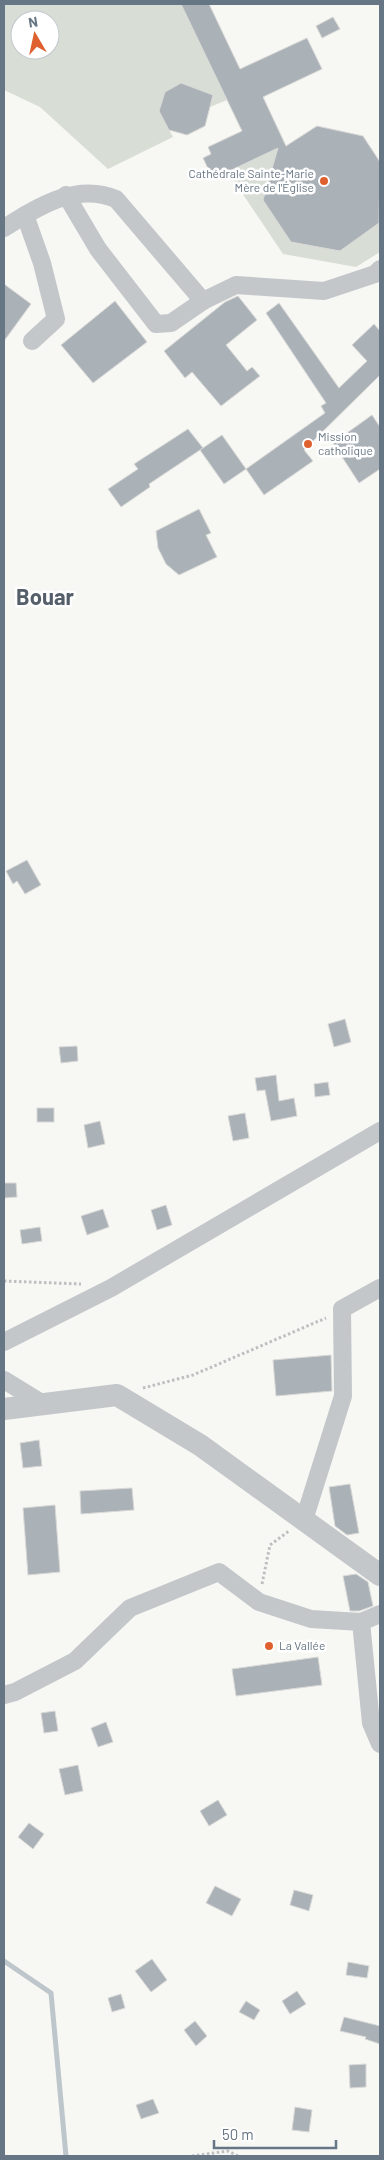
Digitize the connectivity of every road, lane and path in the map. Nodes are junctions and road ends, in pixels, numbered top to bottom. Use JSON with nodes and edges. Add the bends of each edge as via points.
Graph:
{"nodes":[{"id":1,"x":66,"y":195,"type":"junction"},
{"id":2,"x":25,"y":215,"type":"junction"},
{"id":3,"x":4,"y":228,"type":"edge"},
{"id":4,"x":378,"y":274,"type":"edge"},
{"id":5,"x":203,"y":301,"type":"junction"},
{"id":6,"x":32,"y":341,"type":"dead end"},
{"id":7,"x":380,"y":1131,"type":"edge"},
{"id":8,"x":4,"y":1281,"type":"edge"},
{"id":9,"x":111,"y":1288,"type":"junction"},
{"id":10,"x":380,"y":1288,"type":"edge"},
{"id":11,"x":342,"y":1309,"type":"junction"},
{"id":12,"x":4,"y":1342,"type":"edge"},
{"id":13,"x":4,"y":1380,"type":"edge"},
{"id":14,"x":117,"y":1395,"type":"junction"},
{"id":15,"x":43,"y":1404,"type":"junction"},
{"id":16,"x":4,"y":1408,"type":"edge"},
{"id":17,"x":304,"y":1520,"type":"junction"},
{"id":18,"x":380,"y":1575,"type":"edge"},
{"id":19,"x":259,"y":1602,"type":"junction"},
{"id":20,"x":380,"y":1614,"type":"edge"},
{"id":21,"x":361,"y":1622,"type":"junction"},
{"id":22,"x":4,"y":1695,"type":"edge"},
{"id":23,"x":380,"y":1744,"type":"edge"},
{"id":24,"x":192,"y":2156,"type":"edge"},
{"id":25,"x":238,"y":2156,"type":"edge"}],
"edges":[{"from":1,"to":2,"type":"street"},
{"from":1,"to":5,"type":"street","via":[[101,193],[116,200]]},
{"from":1,"to":5,"type":"street","via":[[98,249],[156,324],[171,323]]},
{"from":2,"to":3,"type":"street"},
{"from":2,"to":6,"type":"street","via":[[42,263],[56,319]]},
{"from":4,"to":5,"type":"street","via":[[324,291],[236,285]]},
{"from":7,"to":9,"type":"street"},
{"from":8,"to":9,"type":"path","via":[[76,1283]]},
{"from":9,"to":12,"type":"street"},
{"from":10,"to":11,"type":"street"},
{"from":11,"to":14,"type":"path","via":[[314,1325],[193,1375]]},
{"from":11,"to":17,"type":"street","via":[[343,1396]]},
{"from":13,"to":15,"type":"street"},
{"from":14,"to":15,"type":"street"},
{"from":14,"to":17,"type":"street","via":[[200,1444]]},
{"from":15,"to":16,"type":"street"},
{"from":17,"to":18,"type":"street"},
{"from":17,"to":19,"type":"path","via":[[270,1544]]},
{"from":19,"to":21,"type":"street","via":[[311,1619]]},
{"from":19,"to":22,"type":"street","via":[[219,1572],[130,1608],[75,1661]]},
{"from":20,"to":21,"type":"street"},
{"from":21,"to":23,"type":"street","via":[[371,1723]]},
{"from":24,"to":25,"type":"path","via":[[228,2151]]}]}
